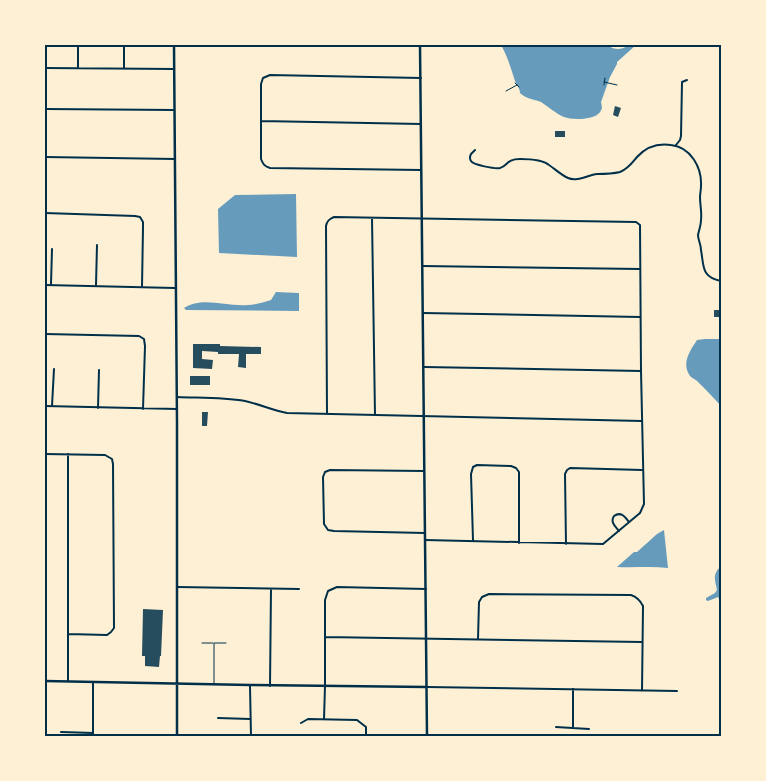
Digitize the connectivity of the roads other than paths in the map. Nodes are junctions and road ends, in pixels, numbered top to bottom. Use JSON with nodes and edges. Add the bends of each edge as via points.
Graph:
{"nodes":[{"id":1,"x":78,"y":45,"type":"edge"},
{"id":2,"x":124,"y":45,"type":"edge"},
{"id":3,"x":174,"y":45,"type":"edge"},
{"id":4,"x":420,"y":45,"type":"edge"},
{"id":5,"x":45,"y":68,"type":"edge"},
{"id":6,"x":78,"y":68,"type":"junction"},
{"id":7,"x":124,"y":68,"type":"junction"},
{"id":8,"x":174,"y":69,"type":"junction"},
{"id":9,"x":421,"y":78,"type":"junction"},
{"id":10,"x":687,"y":80,"type":"dead end"},
{"id":11,"x":45,"y":109,"type":"edge"},
{"id":12,"x":174,"y":110,"type":"junction"},
{"id":13,"x":261,"y":121,"type":"junction"},
{"id":14,"x":420,"y":124,"type":"junction"},
{"id":15,"x":676,"y":146,"type":"junction"},
{"id":16,"x":475,"y":150,"type":"dead end"},
{"id":17,"x":45,"y":157,"type":"edge"},
{"id":18,"x":175,"y":159,"type":"junction"},
{"id":19,"x":421,"y":170,"type":"junction"},
{"id":20,"x":45,"y":213,"type":"edge"},
{"id":21,"x":372,"y":218,"type":"junction"},
{"id":22,"x":422,"y":218,"type":"junction"},
{"id":23,"x":97,"y":245,"type":"dead end"},
{"id":24,"x":52,"y":249,"type":"dead end"},
{"id":25,"x":422,"y":266,"type":"junction"},
{"id":26,"x":640,"y":269,"type":"junction"},
{"id":27,"x":721,"y":281,"type":"edge"},
{"id":28,"x":45,"y":285,"type":"edge"},
{"id":29,"x":51,"y":285,"type":"junction"},
{"id":30,"x":96,"y":286,"type":"junction"},
{"id":31,"x":142,"y":287,"type":"junction"},
{"id":32,"x":176,"y":288,"type":"junction"},
{"id":33,"x":423,"y":313,"type":"junction"},
{"id":34,"x":640,"y":317,"type":"junction"},
{"id":35,"x":45,"y":334,"type":"edge"},
{"id":36,"x":424,"y":367,"type":"junction"},
{"id":37,"x":54,"y":370,"type":"dead end"},
{"id":38,"x":99,"y":370,"type":"dead end"},
{"id":39,"x":641,"y":371,"type":"junction"},
{"id":40,"x":177,"y":397,"type":"junction"},
{"id":41,"x":45,"y":406,"type":"edge"},
{"id":42,"x":52,"y":406,"type":"junction"},
{"id":43,"x":98,"y":408,"type":"junction"},
{"id":44,"x":143,"y":409,"type":"junction"},
{"id":45,"x":177,"y":409,"type":"junction"},
{"id":46,"x":327,"y":414,"type":"junction"},
{"id":47,"x":375,"y":415,"type":"junction"},
{"id":48,"x":424,"y":416,"type":"junction"},
{"id":49,"x":642,"y":421,"type":"junction"},
{"id":50,"x":45,"y":454,"type":"edge"},
{"id":51,"x":68,"y":454,"type":"junction"},
{"id":52,"x":643,"y":470,"type":"junction"},
{"id":53,"x":424,"y":471,"type":"junction"},
{"id":54,"x":629,"y":522,"type":"junction"},
{"id":55,"x":620,"y":531,"type":"junction"},
{"id":56,"x":425,"y":533,"type":"junction"},
{"id":57,"x":425,"y":540,"type":"junction"},
{"id":58,"x":473,"y":541,"type":"junction"},
{"id":59,"x":519,"y":542,"type":"junction"},
{"id":60,"x":566,"y":544,"type":"junction"},
{"id":61,"x":177,"y":587,"type":"junction"},
{"id":62,"x":426,"y":588,"type":"junction"},
{"id":63,"x":272,"y":589,"type":"junction"},
{"id":64,"x":299,"y":590,"type":"dead end"},
{"id":65,"x":68,"y":634,"type":"junction"},
{"id":66,"x":325,"y":637,"type":"junction"},
{"id":67,"x":426,"y":639,"type":"junction"},
{"id":68,"x":478,"y":639,"type":"junction"},
{"id":69,"x":642,"y":642,"type":"junction"},
{"id":70,"x":202,"y":643,"type":"dead end"},
{"id":71,"x":214,"y":643,"type":"junction"},
{"id":72,"x":226,"y":643,"type":"dead end"},
{"id":73,"x":45,"y":681,"type":"edge"},
{"id":74,"x":68,"y":681,"type":"junction"},
{"id":75,"x":93,"y":682,"type":"junction"},
{"id":76,"x":177,"y":684,"type":"junction"},
{"id":77,"x":214,"y":685,"type":"junction"},
{"id":78,"x":250,"y":686,"type":"junction"},
{"id":79,"x":270,"y":686,"type":"junction"},
{"id":80,"x":325,"y":686,"type":"junction"},
{"id":81,"x":427,"y":687,"type":"junction"},
{"id":82,"x":573,"y":689,"type":"junction"},
{"id":83,"x":642,"y":691,"type":"junction"},
{"id":84,"x":677,"y":691,"type":"dead end"},
{"id":85,"x":218,"y":718,"type":"dead end"},
{"id":86,"x":250,"y":719,"type":"junction"},
{"id":87,"x":324,"y":719,"type":"junction"},
{"id":88,"x":301,"y":723,"type":"dead end"},
{"id":89,"x":556,"y":728,"type":"dead end"},
{"id":90,"x":572,"y":728,"type":"junction"},
{"id":91,"x":589,"y":729,"type":"dead end"},
{"id":92,"x":61,"y":732,"type":"dead end"},
{"id":93,"x":93,"y":734,"type":"edge"},
{"id":94,"x":177,"y":736,"type":"edge"},
{"id":95,"x":251,"y":736,"type":"edge"},
{"id":96,"x":366,"y":736,"type":"edge"},
{"id":97,"x":427,"y":736,"type":"edge"}],
"edges":[{"from":1,"to":6,"type":"street"},
{"from":2,"to":7,"type":"street"},
{"from":3,"to":8,"type":"street"},
{"from":4,"to":9,"type":"street"},
{"from":5,"to":6,"type":"street"},
{"from":6,"to":7,"type":"street"},
{"from":7,"to":8,"type":"street"},
{"from":8,"to":12,"type":"street"},
{"from":9,"to":13,"type":"street","via":[[266,76],[261,84]]},
{"from":9,"to":14,"type":"street"},
{"from":10,"to":15,"type":"street","via":[[682,82],[681,136]]},
{"from":11,"to":12,"type":"street"},
{"from":12,"to":18,"type":"street"},
{"from":13,"to":14,"type":"street"},
{"from":13,"to":19,"type":"street","via":[[261,159],[270,168]]},
{"from":14,"to":19,"type":"street"},
{"from":15,"to":16,"type":"street","via":[[658,145],[647,149],[620,172],[574,179],[540,161],[518,159],[496,168],[474,164],[470,154]]},
{"from":15,"to":27,"type":"street","via":[[688,153],[698,165],[702,208],[698,239],[702,263],[708,275]]},
{"from":17,"to":18,"type":"street"},
{"from":18,"to":32,"type":"street"},
{"from":19,"to":22,"type":"street"},
{"from":20,"to":31,"type":"street","via":[[140,217],[143,222]]},
{"from":21,"to":22,"type":"street"},
{"from":21,"to":46,"type":"street","via":[[334,218],[326,226]]},
{"from":21,"to":47,"type":"street"},
{"from":22,"to":25,"type":"street"},
{"from":22,"to":26,"type":"street","via":[[636,222],[640,225]]},
{"from":23,"to":30,"type":"street"},
{"from":24,"to":29,"type":"street"},
{"from":25,"to":26,"type":"street"},
{"from":25,"to":33,"type":"street"},
{"from":26,"to":34,"type":"street"},
{"from":28,"to":29,"type":"street"},
{"from":29,"to":30,"type":"street"},
{"from":30,"to":31,"type":"street"},
{"from":31,"to":32,"type":"street"},
{"from":32,"to":40,"type":"street"},
{"from":33,"to":34,"type":"street"},
{"from":33,"to":36,"type":"street"},
{"from":34,"to":39,"type":"street"},
{"from":35,"to":44,"type":"street","via":[[139,336],[144,339]]},
{"from":36,"to":39,"type":"street"},
{"from":36,"to":48,"type":"street"},
{"from":37,"to":42,"type":"street"},
{"from":38,"to":43,"type":"street"},
{"from":39,"to":49,"type":"street"},
{"from":40,"to":45,"type":"street"},
{"from":40,"to":46,"type":"street","via":[[230,399],[287,413]]},
{"from":41,"to":42,"type":"street"},
{"from":42,"to":43,"type":"street"},
{"from":43,"to":44,"type":"street"},
{"from":44,"to":45,"type":"street"},
{"from":45,"to":61,"type":"street"},
{"from":46,"to":47,"type":"street"},
{"from":47,"to":48,"type":"street"},
{"from":48,"to":49,"type":"street"},
{"from":48,"to":53,"type":"street"},
{"from":49,"to":52,"type":"street"},
{"from":50,"to":51,"type":"street"},
{"from":51,"to":65,"type":"street"},
{"from":51,"to":65,"type":"street","via":[[105,455],[113,461],[114,628],[107,635]]},
{"from":52,"to":54,"type":"street","via":[[644,504]]},
{"from":52,"to":60,"type":"street","via":[[567,470]]},
{"from":53,"to":56,"type":"street"},
{"from":53,"to":56,"type":"street","via":[[330,470],[323,477],[324,524],[328,530]]},
{"from":54,"to":55,"type":"street"},
{"from":54,"to":55,"type":"street","via":[[622,515],[614,516],[613,524]]},
{"from":55,"to":60,"type":"street","via":[[603,544]]},
{"from":56,"to":57,"type":"street"},
{"from":57,"to":58,"type":"street"},
{"from":57,"to":62,"type":"street"},
{"from":58,"to":59,"type":"street"},
{"from":58,"to":59,"type":"street","via":[[471,474],[477,465],[511,466],[519,472]]},
{"from":59,"to":60,"type":"street"},
{"from":61,"to":63,"type":"street"},
{"from":61,"to":76,"type":"street"},
{"from":62,"to":66,"type":"street","via":[[337,587],[328,592],[325,600]]},
{"from":62,"to":67,"type":"street"},
{"from":63,"to":64,"type":"street"},
{"from":63,"to":79,"type":"street"},
{"from":65,"to":74,"type":"street"},
{"from":66,"to":67,"type":"street"},
{"from":66,"to":80,"type":"street"},
{"from":67,"to":68,"type":"street"},
{"from":67,"to":81,"type":"street"},
{"from":68,"to":69,"type":"street"},
{"from":68,"to":69,"type":"street","via":[[482,596],[631,595],[637,597],[643,606]]},
{"from":69,"to":83,"type":"street"},
{"from":70,"to":71,"type":"lane"},
{"from":71,"to":72,"type":"lane"},
{"from":71,"to":77,"type":"lane"},
{"from":73,"to":74,"type":"street"},
{"from":74,"to":75,"type":"street"},
{"from":75,"to":76,"type":"street"},
{"from":75,"to":93,"type":"street"},
{"from":76,"to":77,"type":"street"},
{"from":76,"to":94,"type":"street"},
{"from":77,"to":78,"type":"street"},
{"from":78,"to":79,"type":"street"},
{"from":78,"to":86,"type":"street"},
{"from":79,"to":80,"type":"street"},
{"from":80,"to":81,"type":"street"},
{"from":80,"to":87,"type":"street"},
{"from":81,"to":82,"type":"street"},
{"from":81,"to":97,"type":"street"},
{"from":82,"to":83,"type":"street"},
{"from":82,"to":90,"type":"street"},
{"from":83,"to":84,"type":"street"},
{"from":85,"to":86,"type":"street"},
{"from":86,"to":95,"type":"street"},
{"from":87,"to":88,"type":"street","via":[[308,719]]},
{"from":87,"to":96,"type":"street","via":[[358,720],[366,727]]},
{"from":89,"to":90,"type":"street"},
{"from":90,"to":91,"type":"street"},
{"from":92,"to":93,"type":"street"}]}
